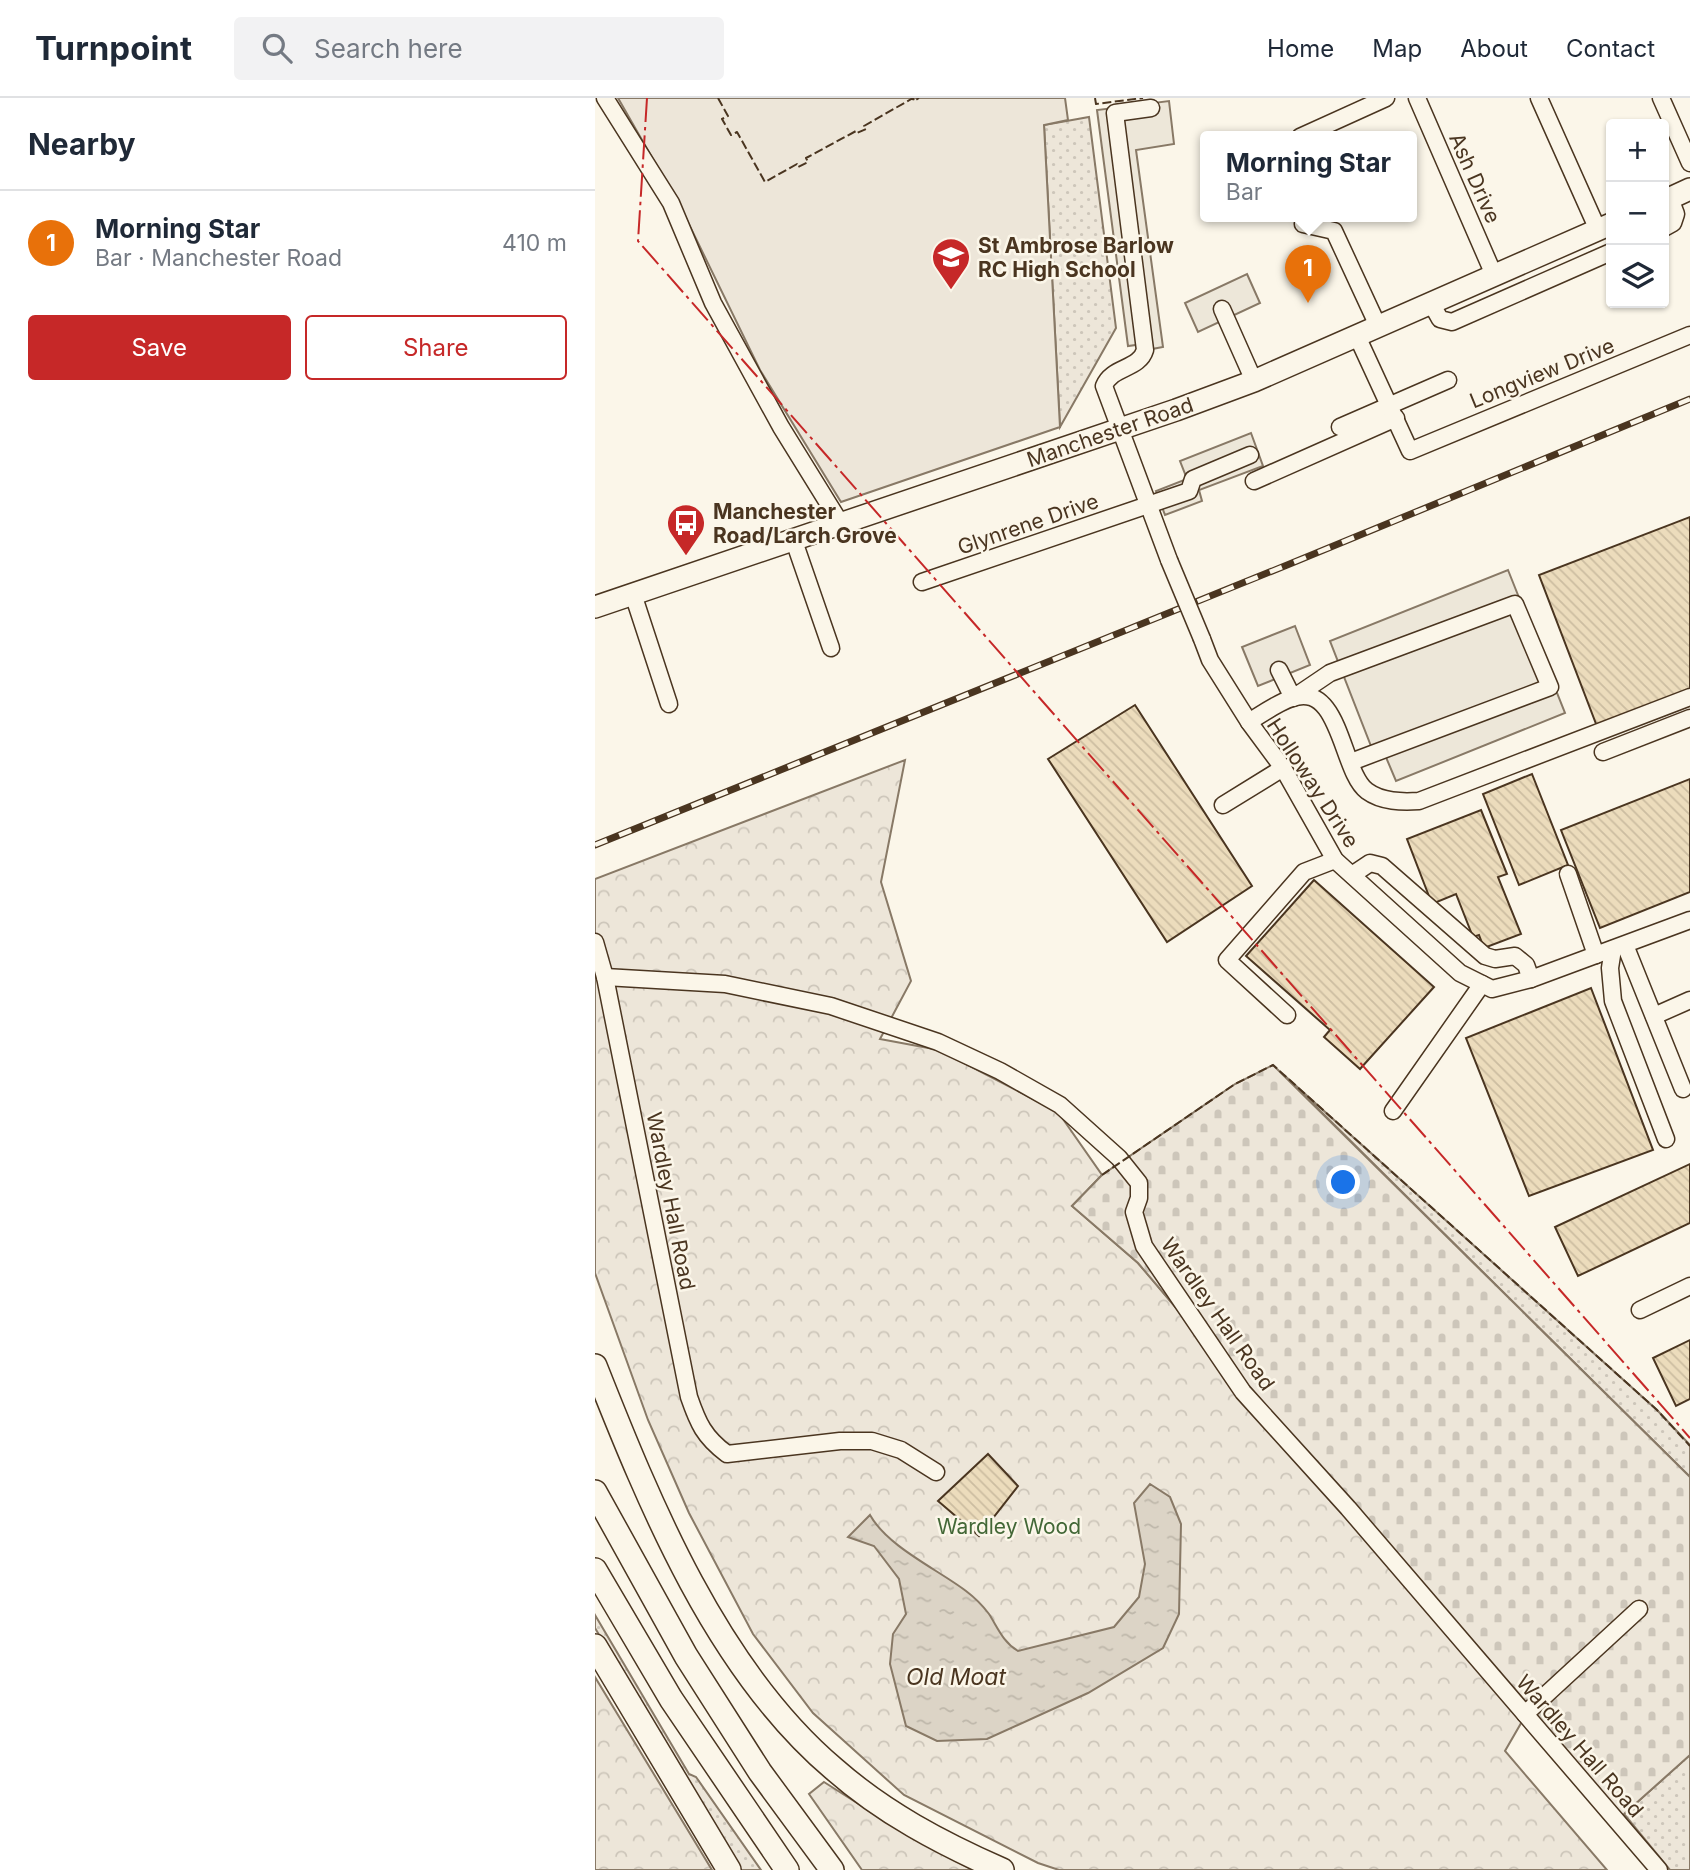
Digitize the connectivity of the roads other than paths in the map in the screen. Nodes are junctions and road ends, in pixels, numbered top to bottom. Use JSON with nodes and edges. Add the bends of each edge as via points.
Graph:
{"nodes":[{"id":1,"x":605,"y":98,"type":"edge"},
{"id":2,"x":1386,"y":98,"type":"edge"},
{"id":3,"x":1417,"y":98,"type":"edge"},
{"id":4,"x":1539,"y":98,"type":"edge"},
{"id":5,"x":1661,"y":98,"type":"edge"},
{"id":6,"x":1151,"y":108,"type":"dead end"},
{"id":7,"x":1313,"y":131,"type":"edge"},
{"id":8,"x":1690,"y":163,"type":"edge"},
{"id":9,"x":1675,"y":196,"type":"edge"},
{"id":10,"x":1303,"y":223,"type":"dead end"},
{"id":11,"x":1669,"y":226,"type":"edge"},
{"id":12,"x":1605,"y":227,"type":"edge"},
{"id":13,"x":1606,"y":254,"type":"edge"},
{"id":14,"x":1495,"y":275,"type":"junction"},
{"id":15,"x":1431,"y":303,"type":"junction"},
{"id":16,"x":1222,"y":309,"type":"dead end"},
{"id":17,"x":1378,"y":326,"type":"junction"},
{"id":18,"x":1690,"y":335,"type":"edge"},
{"id":19,"x":1357,"y":336,"type":"junction"},
{"id":20,"x":1448,"y":380,"type":"dead end"},
{"id":21,"x":1254,"y":381,"type":"junction"},
{"id":22,"x":1393,"y":412,"type":"junction"},
{"id":23,"x":1340,"y":427,"type":"dead end"},
{"id":24,"x":1119,"y":430,"type":"junction"},
{"id":25,"x":1250,"y":455,"type":"dead end"},
{"id":26,"x":1254,"y":481,"type":"dead end"},
{"id":27,"x":1147,"y":507,"type":"junction"},
{"id":28,"x":841,"y":524,"type":"junction"},
{"id":29,"x":794,"y":541,"type":"junction"},
{"id":30,"x":922,"y":582,"type":"dead end"},
{"id":31,"x":633,"y":594,"type":"junction"},
{"id":32,"x":595,"y":607,"type":"edge"},
{"id":33,"x":831,"y":648,"type":"dead end"},
{"id":34,"x":1279,"y":670,"type":"dead end"},
{"id":35,"x":1690,"y":697,"type":"edge"},
{"id":36,"x":1293,"y":698,"type":"junction"},
{"id":37,"x":669,"y":704,"type":"dead end"},
{"id":38,"x":1690,"y":718,"type":"edge"},
{"id":39,"x":1249,"y":722,"type":"junction"},
{"id":40,"x":1604,"y":752,"type":"dead end"},
{"id":41,"x":1350,"y":762,"type":"junction"},
{"id":42,"x":1283,"y":768,"type":"junction"},
{"id":43,"x":1223,"y":805,"type":"dead end"},
{"id":44,"x":1335,"y":860,"type":"junction"},
{"id":45,"x":1568,"y":874,"type":"dead end"},
{"id":46,"x":1352,"y":875,"type":"junction"},
{"id":47,"x":1441,"y":919,"type":"junction"},
{"id":48,"x":1690,"y":919,"type":"edge"},
{"id":49,"x":1421,"y":938,"type":"junction"},
{"id":50,"x":595,"y":942,"type":"edge"},
{"id":51,"x":1619,"y":947,"type":"junction"},
{"id":52,"x":1596,"y":956,"type":"junction"},
{"id":53,"x":604,"y":977,"type":"junction"},
{"id":54,"x":1531,"y":979,"type":"junction"},
{"id":55,"x":1482,"y":984,"type":"junction"},
{"id":56,"x":1690,"y":1000,"type":"edge"},
{"id":57,"x":1287,"y":1015,"type":"dead end"},
{"id":58,"x":1654,"y":1016,"type":"junction"},
{"id":59,"x":1683,"y":1089,"type":"dead end"},
{"id":60,"x":1393,"y":1111,"type":"dead end"},
{"id":61,"x":1666,"y":1139,"type":"dead end"},
{"id":62,"x":1690,"y":1286,"type":"edge"},
{"id":63,"x":1640,"y":1310,"type":"dead end"},
{"id":64,"x":595,"y":1366,"type":"edge"},
{"id":65,"x":936,"y":1472,"type":"dead end"},
{"id":66,"x":595,"y":1492,"type":"edge"},
{"id":67,"x":595,"y":1570,"type":"edge"},
{"id":68,"x":1639,"y":1609,"type":"dead end"},
{"id":69,"x":595,"y":1646,"type":"edge"},
{"id":70,"x":1525,"y":1714,"type":"junction"},
{"id":71,"x":729,"y":1870,"type":"edge"},
{"id":72,"x":787,"y":1870,"type":"edge"},
{"id":73,"x":832,"y":1870,"type":"edge"},
{"id":74,"x":1002,"y":1870,"type":"edge"},
{"id":75,"x":1659,"y":1870,"type":"edge"}],
"edges":[{"from":1,"to":28,"type":"street","via":[[671,203],[713,303]]},
{"from":2,"to":7,"type":"street"},
{"from":3,"to":14,"type":"street","name":"Ash Drive"},
{"from":4,"to":12,"type":"street"},
{"from":5,"to":8,"type":"street"},
{"from":6,"to":24,"type":"street","name":"Holloway Drive","via":[[1115,113],[1145,345],[1140,361],[1111,374],[1104,386]]},
{"from":9,"to":11,"type":"street","via":[[1676,216]]},
{"from":10,"to":17,"type":"street","via":[[1334,231]]},
{"from":12,"to":14,"type":"main road","name":"Manchester Road"},
{"from":13,"to":15,"type":"street","via":[[1452,322],[1440,319]]},
{"from":14,"to":15,"type":"main road","name":"Manchester Road"},
{"from":15,"to":17,"type":"main road","name":"Manchester Road"},
{"from":16,"to":21,"type":"street"},
{"from":17,"to":19,"type":"main road","name":"Manchester Road"},
{"from":18,"to":22,"type":"street","name":"Longview Drive","via":[[1410,450]]},
{"from":19,"to":21,"type":"main road","name":"Manchester Road"},
{"from":19,"to":22,"type":"street"},
{"from":20,"to":22,"type":"street"},
{"from":21,"to":24,"type":"main road","name":"Manchester Road"},
{"from":22,"to":23,"type":"street"},
{"from":22,"to":26,"type":"street"},
{"from":24,"to":27,"type":"street","name":"Holloway Drive"},
{"from":24,"to":28,"type":"main road","name":"Manchester Road"},
{"from":25,"to":27,"type":"street","name":"Glynrene Drive","via":[[1193,479],[1189,491]]},
{"from":27,"to":30,"type":"street","name":"Glynrene Drive"},
{"from":27,"to":39,"type":"street","name":"Holloway Drive","bridge":true,"via":[[1210,660]]},
{"from":28,"to":29,"type":"main road","name":"Manchester Road"},
{"from":29,"to":31,"type":"main road","name":"Manchester Road"},
{"from":29,"to":33,"type":"street"},
{"from":31,"to":32,"type":"main road","name":"Manchester Road"},
{"from":31,"to":37,"type":"street"},
{"from":34,"to":36,"type":"street"},
{"from":35,"to":41,"type":"street","via":[[1419,801],[1399,802],[1372,794],[1358,780]]},
{"from":36,"to":39,"type":"street"},
{"from":36,"to":41,"type":"street","via":[[1308,696],[1330,713]]},
{"from":36,"to":41,"type":"street","via":[[1330,673],[1515,604],[1550,687]]},
{"from":38,"to":40,"type":"street"},
{"from":39,"to":42,"type":"street","name":"Holloway Drive"},
{"from":42,"to":43,"type":"street"},
{"from":42,"to":44,"type":"street","name":"Holloway Drive"},
{"from":44,"to":46,"type":"street","name":"Holloway Drive"},
{"from":44,"to":57,"type":"street","via":[[1304,872],[1227,960]]},
{"from":45,"to":52,"type":"street"},
{"from":46,"to":47,"type":"street","via":[[1370,863],[1382,866]]},
{"from":46,"to":49,"type":"street","name":"Holloway Drive"},
{"from":47,"to":49,"type":"street"},
{"from":47,"to":54,"type":"street","via":[[1485,956],[1521,960]]},
{"from":48,"to":51,"type":"street"},
{"from":49,"to":55,"type":"street","name":"Holloway Drive","via":[[1460,973]]},
{"from":50,"to":53,"type":"street","name":"Wardley Hall Road"},
{"from":51,"to":52,"type":"street"},
{"from":51,"to":58,"type":"street"},
{"from":51,"to":61,"type":"street","via":[[1610,968],[1613,1001]]},
{"from":52,"to":54,"type":"street"},
{"from":53,"to":65,"type":"street","name":"Wardley Hall Road","via":[[689,1396],[699,1426],[727,1454],[872,1441],[901,1450]]},
{"from":53,"to":70,"type":"street","name":"Wardley Hall Road","via":[[725,984],[831,1006],[938,1042],[1060,1105],[1119,1158],[1139,1183],[1134,1212],[1144,1246],[1243,1392]]},
{"from":54,"to":55,"type":"street","via":[[1492,989]]},
{"from":55,"to":60,"type":"street"},
{"from":56,"to":58,"type":"street"},
{"from":58,"to":59,"type":"street"},
{"from":62,"to":63,"type":"street"},
{"from":64,"to":74,"type":"highway","via":[[685,1568],[734,1653],[780,1715],[832,1768],[872,1799],[923,1832]]},
{"from":66,"to":73,"type":"highway","via":[[693,1667],[760,1772]]},
{"from":67,"to":72,"type":"highway","via":[[671,1699]]},
{"from":68,"to":70,"type":"street"},
{"from":69,"to":71,"type":"highway"},
{"from":70,"to":75,"type":"street","name":"Wardley Hall Road"}]}
